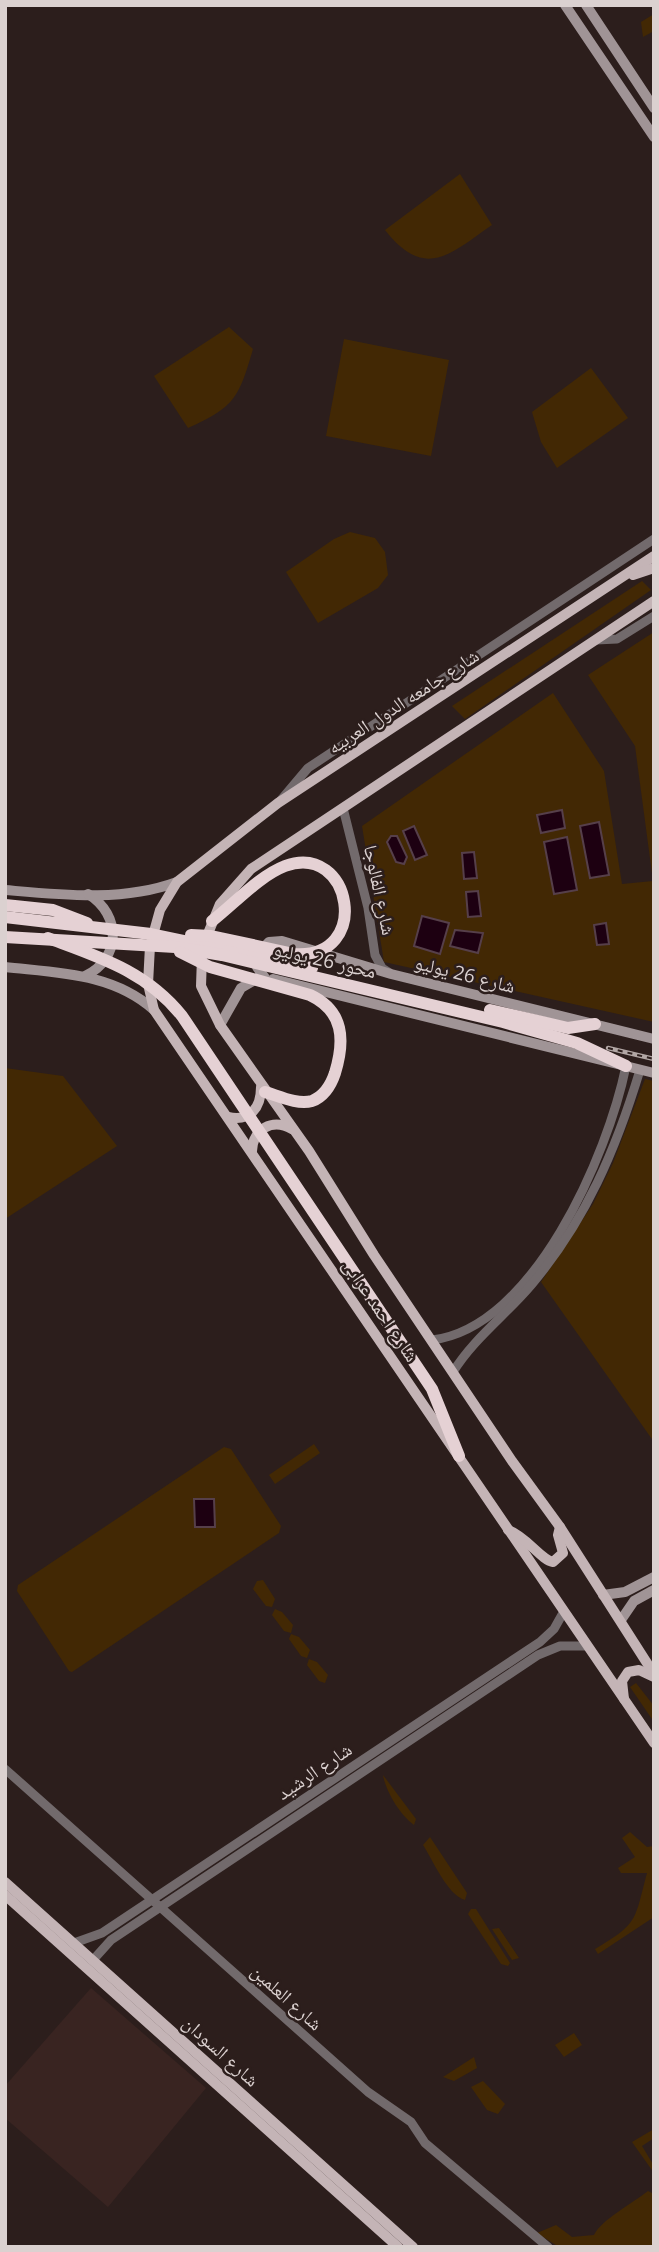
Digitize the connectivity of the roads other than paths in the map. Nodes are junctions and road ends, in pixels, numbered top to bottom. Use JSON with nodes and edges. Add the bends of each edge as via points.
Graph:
{"nodes":[{"id":1,"x":565,"y":5,"type":"edge"},
{"id":2,"x":586,"y":5,"type":"edge"},
{"id":3,"x":654,"y":108,"type":"edge"},
{"id":4,"x":654,"y":137,"type":"edge"},
{"id":5,"x":654,"y":539,"type":"edge"},
{"id":6,"x":654,"y":556,"type":"edge"},
{"id":7,"x":654,"y":568,"type":"edge"},
{"id":8,"x":619,"y":580,"type":"junction"},
{"id":9,"x":654,"y":601,"type":"edge"},
{"id":10,"x":654,"y":616,"type":"edge"},
{"id":11,"x":596,"y":640,"type":"junction"},
{"id":12,"x":492,"y":646,"type":"junction"},
{"id":13,"x":500,"y":659,"type":"junction"},
{"id":14,"x":278,"y":803,"type":"junction"},
{"id":15,"x":344,"y":808,"type":"junction"},
{"id":16,"x":177,"y":882,"type":"junction"},
{"id":17,"x":5,"y":890,"type":"edge"},
{"id":18,"x":88,"y":894,"type":"junction"},
{"id":19,"x":5,"y":905,"type":"edge"},
{"id":20,"x":5,"y":917,"type":"edge"},
{"id":21,"x":212,"y":921,"type":"junction"},
{"id":22,"x":93,"y":927,"type":"junction"},
{"id":23,"x":5,"y":937,"type":"edge"},
{"id":24,"x":48,"y":938,"type":"junction"},
{"id":25,"x":174,"y":943,"type":"junction"},
{"id":26,"x":5,"y":967,"type":"edge"},
{"id":27,"x":391,"y":974,"type":"junction"},
{"id":28,"x":85,"y":976,"type":"junction"},
{"id":29,"x":265,"y":978,"type":"junction"},
{"id":30,"x":154,"y":1010,"type":"junction"},
{"id":31,"x":504,"y":1017,"type":"junction"},
{"id":32,"x":595,"y":1024,"type":"junction"},
{"id":33,"x":220,"y":1025,"type":"junction"},
{"id":34,"x":654,"y":1039,"type":"edge"},
{"id":35,"x":626,"y":1066,"type":"junction"},
{"id":36,"x":640,"y":1070,"type":"junction"},
{"id":37,"x":654,"y":1073,"type":"edge"},
{"id":38,"x":263,"y":1089,"type":"junction"},
{"id":39,"x":228,"y":1117,"type":"junction"},
{"id":40,"x":294,"y":1131,"type":"junction"},
{"id":41,"x":607,"y":1139,"type":"junction"},
{"id":42,"x":617,"y":1143,"type":"junction"},
{"id":43,"x":252,"y":1151,"type":"junction"},
{"id":44,"x":601,"y":1167,"type":"junction"},
{"id":45,"x":518,"y":1293,"type":"junction"},
{"id":46,"x":432,"y":1340,"type":"junction"},
{"id":47,"x":453,"y":1372,"type":"junction"},
{"id":48,"x":459,"y":1456,"type":"junction"},
{"id":49,"x":560,"y":1527,"type":"junction"},
{"id":50,"x":508,"y":1530,"type":"junction"},
{"id":51,"x":654,"y":1577,"type":"edge"},
{"id":52,"x":654,"y":1590,"type":"edge"},
{"id":53,"x":603,"y":1595,"type":"junction"},
{"id":54,"x":563,"y":1613,"type":"junction"},
{"id":55,"x":621,"y":1620,"type":"junction"},
{"id":56,"x":584,"y":1646,"type":"junction"},
{"id":57,"x":654,"y":1675,"type":"edge"},
{"id":58,"x":625,"y":1704,"type":"junction"},
{"id":59,"x":654,"y":1743,"type":"edge"},
{"id":60,"x":5,"y":1769,"type":"edge"},
{"id":61,"x":5,"y":1882,"type":"edge"},
{"id":62,"x":5,"y":1895,"type":"edge"},
{"id":63,"x":152,"y":1900,"type":"junction"},
{"id":64,"x":161,"y":1908,"type":"junction"},
{"id":65,"x":74,"y":1943,"type":"junction"},
{"id":66,"x":93,"y":1960,"type":"junction"},
{"id":67,"x":398,"y":2247,"type":"edge"},
{"id":68,"x":413,"y":2247,"type":"edge"},
{"id":69,"x":548,"y":2247,"type":"edge"}],
"edges":[{"from":1,"to":4,"type":"main road"},
{"from":2,"to":3,"type":"main road"},
{"from":5,"to":12,"type":"street"},
{"from":6,"to":8,"type":"main road","name":"شارع جامعه الدول العربيه"},
{"from":7,"to":8,"type":"main road"},
{"from":8,"to":13,"type":"main road","name":"شارع جامعه الدول العربيه"},
{"from":9,"to":11,"type":"main road"},
{"from":10,"to":11,"type":"street","via":[[617,639]]},
{"from":11,"to":15,"type":"main road"},
{"from":12,"to":13,"type":"street"},
{"from":12,"to":14,"type":"street","via":[[308,768]]},
{"from":13,"to":14,"type":"main road","name":"شارع جامعه الدول العربيه"},
{"from":14,"to":16,"type":"main road","name":"شارع جامعه الدول العربيه"},
{"from":15,"to":21,"type":"main road","via":[[239,880]]},
{"from":15,"to":27,"type":"street","name":"شارع الفالوجا","via":[[375,956]]},
{"from":16,"to":18,"type":"main road","via":[[129,894]]},
{"from":16,"to":30,"type":"main road","name":"شارع احمد عرابى","via":[[160,910],[150,946],[148,984]]},
{"from":17,"to":18,"type":"main road"},
{"from":18,"to":28,"type":"main road","via":[[107,911],[114,936],[106,961]]},
{"from":19,"to":22,"type":"highway","via":[[63,912]]},
{"from":20,"to":22,"type":"highway","name":"محور 26 يوليو"},
{"from":21,"to":25,"type":"highway","via":[[286,866],[313,865],[335,879],[346,904],[344,924],[332,942],[314,952],[293,954],[211,936]]},
{"from":21,"to":33,"type":"main road","name":"شارع احمد عرابى","via":[[200,976],[204,998]]},
{"from":22,"to":25,"type":"highway","name":"محور 26 يوليو"},
{"from":23,"to":24,"type":"highway","name":"محور 26 يوليو"},
{"from":24,"to":25,"type":"highway","name":"محور 26 يوليو"},
{"from":24,"to":48,"type":"highway","via":[[121,965],[167,998],[190,1026],[432,1390]]},
{"from":25,"to":31,"type":"highway","name":"محور 26 يوليو","via":[[258,954]]},
{"from":25,"to":38,"type":"highway","via":[[210,967],[317,998],[333,1013],[342,1033],[341,1054],[322,1095],[301,1102]]},
{"from":26,"to":28,"type":"main road"},
{"from":27,"to":29,"type":"main road","name":"شارع 26 يوليو","via":[[278,941],[266,944],[258,954],[257,967]]},
{"from":27,"to":32,"type":"main road","name":"شارع 26 يوليو"},
{"from":28,"to":30,"type":"main road","via":[[129,991]]},
{"from":29,"to":33,"type":"main road","via":[[241,988]]},
{"from":29,"to":35,"type":"main road"},
{"from":30,"to":39,"type":"main road","name":"شارع احمد عرابى"},
{"from":31,"to":32,"type":"highway","name":"محور 26 يوليو","via":[[568,1028]]},
{"from":31,"to":35,"type":"highway","name":"محور 26 يوليو"},
{"from":32,"to":34,"type":"main road","name":"شارع 26 يوليو"},
{"from":33,"to":38,"type":"main road","name":"شارع احمد عرابى"},
{"from":35,"to":36,"type":"main road"},
{"from":35,"to":41,"type":"street"},
{"from":36,"to":37,"type":"main road"},
{"from":36,"to":42,"type":"street"},
{"from":38,"to":39,"type":"main road","via":[[253,1112],[241,1118]]},
{"from":38,"to":40,"type":"main road","name":"شارع احمد عرابى"},
{"from":39,"to":43,"type":"main road","name":"شارع احمد عرابى"},
{"from":40,"to":43,"type":"main road","via":[[281,1124],[266,1126],[255,1137]]},
{"from":40,"to":46,"type":"main road","name":"شارع احمد عرابى"},
{"from":41,"to":42,"type":"street"},
{"from":41,"to":44,"type":"street"},
{"from":42,"to":44,"type":"street"},
{"from":43,"to":48,"type":"main road","name":"شارع احمد عرابى"},
{"from":44,"to":45,"type":"street","via":[[565,1232]]},
{"from":45,"to":46,"type":"street","via":[[467,1329]]},
{"from":45,"to":47,"type":"street"},
{"from":46,"to":47,"type":"main road","name":"شارع احمد عرابى"},
{"from":47,"to":49,"type":"main road","name":"شارع احمد عرابى"},
{"from":48,"to":50,"type":"main road","name":"شارع احمد عرابى"},
{"from":49,"to":50,"type":"main road","via":[[563,1553],[554,1562]]},
{"from":49,"to":53,"type":"main road","name":"شارع احمد عرابى"},
{"from":50,"to":54,"type":"main road","name":"شارع احمد عرابى"},
{"from":51,"to":53,"type":"main road","via":[[625,1592]]},
{"from":52,"to":55,"type":"main road","via":[[634,1601]]},
{"from":53,"to":55,"type":"main road","name":"شارع احمد عرابى"},
{"from":54,"to":56,"type":"main road","name":"شارع احمد عرابى"},
{"from":54,"to":63,"type":"street","name":"شارع الرشيد","via":[[540,1642]]},
{"from":55,"to":57,"type":"main road","name":"شارع احمد عرابى"},
{"from":56,"to":58,"type":"main road","name":"شارع احمد عرابى"},
{"from":56,"to":64,"type":"street","name":"شارع الرشيد","via":[[560,1646],[538,1655]]},
{"from":57,"to":58,"type":"main road","via":[[635,1670],[625,1674],[621,1684]]},
{"from":58,"to":59,"type":"main road","name":"شارع احمد عرابى"},
{"from":60,"to":63,"type":"street","name":"شارع العلمين"},
{"from":61,"to":65,"type":"main road","name":"شارع السودان"},
{"from":62,"to":67,"type":"main road","name":"شارع السودان"},
{"from":63,"to":64,"type":"street","name":"شارع العلمين"},
{"from":63,"to":65,"type":"street","name":"شارع الرشيد","via":[[102,1933]]},
{"from":64,"to":66,"type":"street","name":"شارع الرشيد","via":[[111,1940]]},
{"from":64,"to":69,"type":"street","name":"شارع العلمين","via":[[368,2092],[411,2122],[425,2143]]},
{"from":65,"to":66,"type":"main road","name":"شارع السودان"},
{"from":66,"to":68,"type":"main road","name":"شارع السودان"}]}
